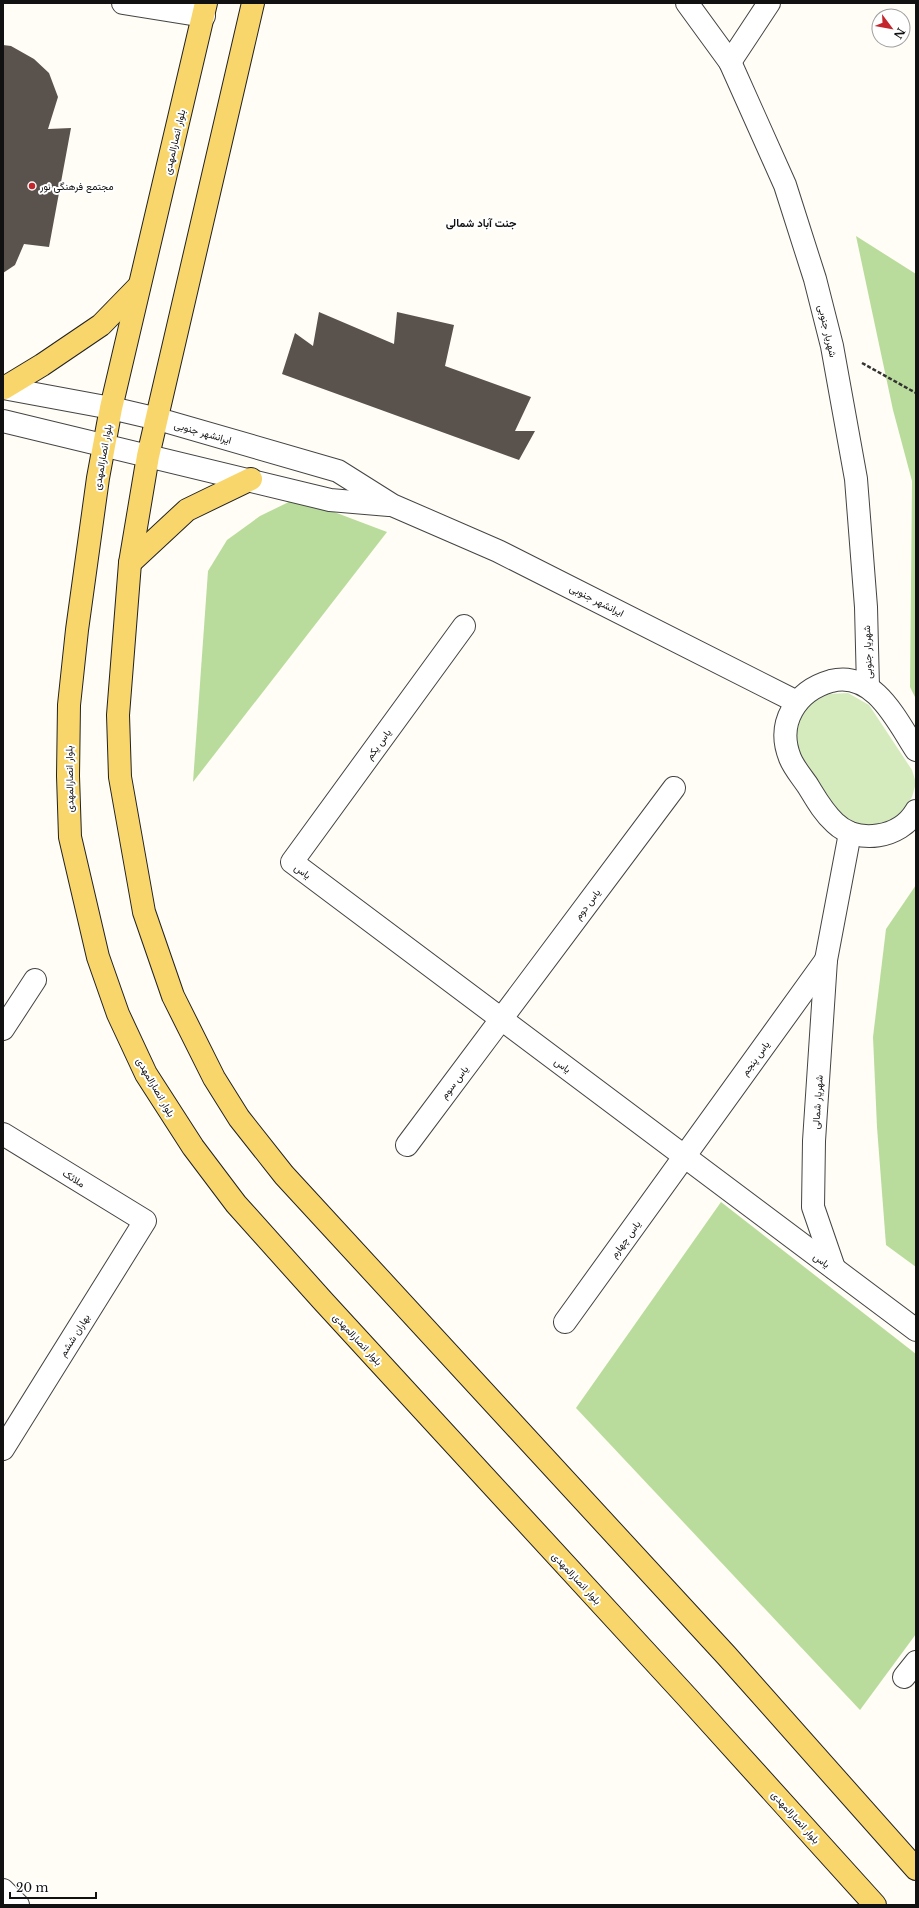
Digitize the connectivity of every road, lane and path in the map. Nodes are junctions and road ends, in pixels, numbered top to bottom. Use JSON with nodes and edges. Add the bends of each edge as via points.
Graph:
{"nodes":[{"id":1,"x":123,"y":3,"type":"edge"},
{"id":2,"x":252,"y":3,"type":"edge"},
{"id":3,"x":687,"y":3,"type":"edge"},
{"id":4,"x":769,"y":3,"type":"edge"},
{"id":5,"x":205,"y":10,"type":"edge"},
{"id":6,"x":730,"y":62,"type":"junction"},
{"id":7,"x":139,"y":286,"type":"junction"},
{"id":8,"x":832,"y":346,"type":"junction"},
{"id":9,"x":4,"y":388,"type":"edge"},
{"id":10,"x":916,"y":393,"type":"edge"},
{"id":11,"x":111,"y":408,"type":"junction"},
{"id":12,"x":158,"y":419,"type":"junction"},
{"id":13,"x":3,"y":421,"type":"edge"},
{"id":14,"x":104,"y":444,"type":"junction"},
{"id":15,"x":148,"y":456,"type":"junction"},
{"id":16,"x":251,"y":480,"type":"junction"},
{"id":17,"x":392,"y":505,"type":"junction"},
{"id":18,"x":130,"y":563,"type":"junction"},
{"id":19,"x":464,"y":626,"type":"dead end"},
{"id":20,"x":868,"y":687,"type":"junction"},
{"id":21,"x":797,"y":702,"type":"junction"},
{"id":22,"x":916,"y":750,"type":"edge"},
{"id":23,"x":674,"y":788,"type":"dead end"},
{"id":24,"x":916,"y":811,"type":"edge"},
{"id":25,"x":850,"y":833,"type":"junction"},
{"id":26,"x":292,"y":862,"type":"joint"},
{"id":27,"x":826,"y":960,"type":"junction"},
{"id":28,"x":35,"y":980,"type":"dead end"},
{"id":29,"x":501,"y":1019,"type":"junction"},
{"id":30,"x":3,"y":1029,"type":"edge"},
{"id":31,"x":3,"y":1134,"type":"edge"},
{"id":32,"x":407,"y":1145,"type":"dead end"},
{"id":33,"x":684,"y":1156,"type":"junction"},
{"id":34,"x":145,"y":1221,"type":"joint"},
{"id":35,"x":834,"y":1268,"type":"junction"},
{"id":36,"x":565,"y":1322,"type":"dead end"},
{"id":37,"x":916,"y":1330,"type":"edge"},
{"id":38,"x":3,"y":1449,"type":"edge"},
{"id":39,"x":916,"y":1869,"type":"edge"},
{"id":40,"x":3,"y":1890,"type":"edge"},
{"id":41,"x":18,"y":1905,"type":"edge"},
{"id":42,"x":875,"y":1905,"type":"edge"}],
"edges":[{"from":1,"to":5,"type":"street"},
{"from":2,"to":12,"type":"main road"},
{"from":3,"to":6,"type":"street","name":"شهریار جنوبی"},
{"from":4,"to":6,"type":"street"},
{"from":5,"to":7,"type":"main road","name":"بلوار انصارالمهدی"},
{"from":6,"to":8,"type":"street","name":"شهریار جنوبی","via":[[785,185],[815,279]]},
{"from":7,"to":9,"type":"main road","via":[[102,325]]},
{"from":7,"to":11,"type":"main road","name":"بلوار انصارالمهدی"},
{"from":8,"to":10,"type":"path"},
{"from":8,"to":20,"type":"street","name":"شهریار جنوبی","via":[[856,479],[866,607]]},
{"from":9,"to":11,"type":"street","name":"ایرانشهر جنوبی"},
{"from":11,"to":12,"type":"street","name":"ایرانشهر جنوبی"},
{"from":11,"to":14,"type":"main road","name":"بلوار انصارالمهدی"},
{"from":12,"to":15,"type":"main road"},
{"from":12,"to":17,"type":"street","name":"ایرانشهر جنوبی","via":[[338,471]]},
{"from":13,"to":14,"type":"street","name":"ایرانشهر جنوبی"},
{"from":14,"to":15,"type":"street","name":"ایرانشهر جنوبی"},
{"from":14,"to":42,"type":"main road","name":"بلوار انصارالمهدی","via":[[77,630],[69,705],[70,837],[98,957],[118,1014],[146,1074],[193,1147],[236,1204]]},
{"from":15,"to":16,"type":"street","name":"ایرانشهر جنوبی"},
{"from":15,"to":18,"type":"main road"},
{"from":16,"to":17,"type":"street","name":"ایرانشهر جنوبی","via":[[330,500]]},
{"from":16,"to":18,"type":"main road","via":[[187,510]]},
{"from":17,"to":21,"type":"street","name":"ایرانشهر جنوبی","via":[[498,551]]},
{"from":18,"to":39,"type":"main road","via":[[118,715],[120,777],[144,912],[173,996],[214,1078],[239,1118],[284,1175],[726,1655]]},
{"from":19,"to":26,"type":"street","name":"یاس یکم"},
{"from":20,"to":21,"type":"street","via":[[852,681],[835,680],[818,685],[803,694]]},
{"from":20,"to":22,"type":"street","via":[[882,698]]},
{"from":21,"to":25,"type":"street","via":[[786,725],[785,742],[790,759],[824,811],[836,824]]},
{"from":23,"to":29,"type":"street","name":"یاس دوم"},
{"from":24,"to":25,"type":"street","via":[[901,827],[885,835],[867,836]]},
{"from":25,"to":27,"type":"street","name":"شهریار شمالی"},
{"from":26,"to":29,"type":"street","name":"یاس"},
{"from":27,"to":33,"type":"street","name":"یاس پنجم"},
{"from":27,"to":35,"type":"street","name":"شهریار شمالی","via":[[814,1141],[813,1207]]},
{"from":28,"to":30,"type":"street"},
{"from":29,"to":32,"type":"street","name":"یاس سوم"},
{"from":29,"to":33,"type":"street","name":"یاس"},
{"from":31,"to":34,"type":"street","name":"ملائک"},
{"from":33,"to":35,"type":"street","name":"یاس"},
{"from":33,"to":36,"type":"street","name":"یاس چهارم"},
{"from":34,"to":38,"type":"street","name":"بهاران ششم"},
{"from":35,"to":37,"type":"street"},
{"from":40,"to":41,"type":"street"}]}
